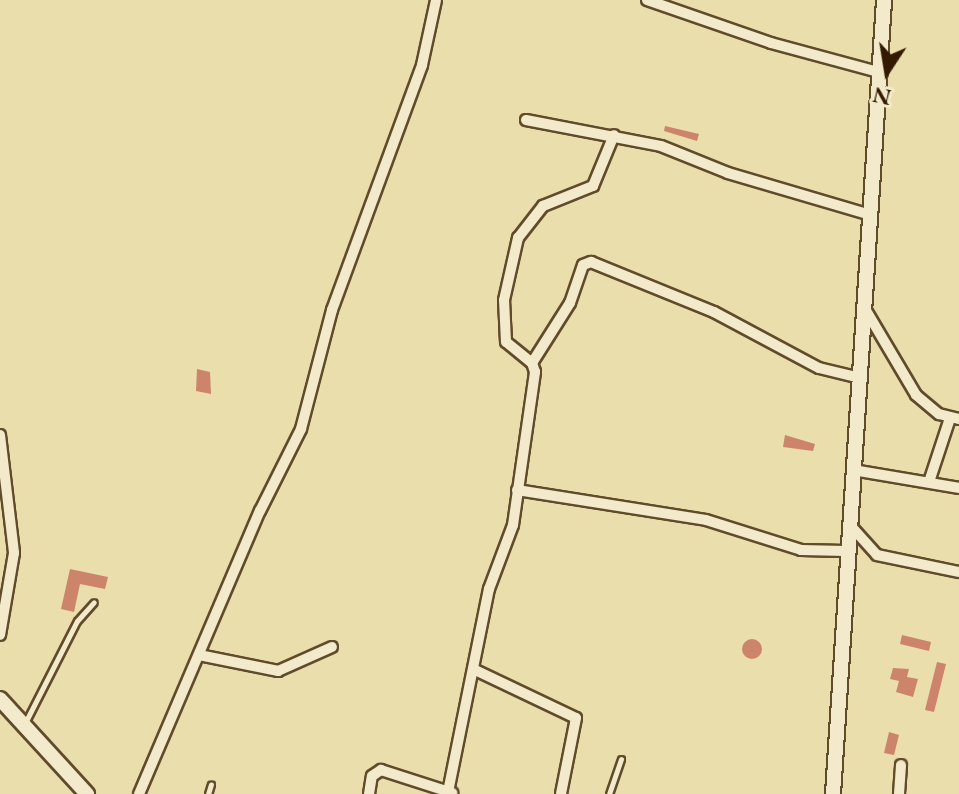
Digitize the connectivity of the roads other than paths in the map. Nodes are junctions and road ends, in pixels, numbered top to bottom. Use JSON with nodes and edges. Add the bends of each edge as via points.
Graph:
{"nodes":[{"id":1,"x":436,"y":0,"type":"edge"},
{"id":2,"x":647,"y":0,"type":"edge"},
{"id":3,"x":884,"y":0,"type":"edge"},
{"id":4,"x":882,"y":73,"type":"junction"},
{"id":5,"x":526,"y":120,"type":"dead end"},
{"id":6,"x":614,"y":135,"type":"junction"},
{"id":7,"x":871,"y":215,"type":"junction"},
{"id":8,"x":863,"y":305,"type":"junction"},
{"id":9,"x":532,"y":363,"type":"junction"},
{"id":10,"x":860,"y":378,"type":"junction"},
{"id":11,"x":954,"y":418,"type":"edge"},
{"id":12,"x":0,"y":435,"type":"edge"},
{"id":13,"x":853,"y":470,"type":"junction"},
{"id":14,"x":929,"y":482,"type":"junction"},
{"id":15,"x":959,"y":488,"type":"edge"},
{"id":16,"x":517,"y":490,"type":"junction"},
{"id":17,"x":850,"y":525,"type":"junction"},
{"id":18,"x":846,"y":551,"type":"junction"},
{"id":19,"x":959,"y":572,"type":"edge"},
{"id":20,"x":94,"y":602,"type":"dead end"},
{"id":21,"x":0,"y":635,"type":"edge"},
{"id":22,"x":332,"y":647,"type":"dead end"},
{"id":23,"x":199,"y":655,"type":"junction"},
{"id":24,"x":473,"y":669,"type":"junction"},
{"id":25,"x":0,"y":699,"type":"edge"},
{"id":26,"x":23,"y":728,"type":"junction"},
{"id":27,"x":621,"y":759,"type":"dead end"},
{"id":28,"x":901,"y":765,"type":"dead end"},
{"id":29,"x":211,"y":784,"type":"dead end"},
{"id":30,"x":451,"y":793,"type":"edge"},
{"id":31,"x":87,"y":794,"type":"edge"},
{"id":32,"x":139,"y":794,"type":"edge"},
{"id":33,"x":208,"y":794,"type":"edge"},
{"id":34,"x":369,"y":794,"type":"edge"},
{"id":35,"x":561,"y":794,"type":"edge"},
{"id":36,"x":609,"y":794,"type":"edge"},
{"id":37,"x":833,"y":794,"type":"edge"},
{"id":38,"x":899,"y":794,"type":"edge"}],
"edges":[{"from":1,"to":23,"type":"street","via":[[422,65],[332,310],[301,429]]},
{"from":2,"to":4,"type":"street","via":[[771,43]]},
{"from":3,"to":4,"type":"main road"},
{"from":4,"to":7,"type":"main road"},
{"from":5,"to":6,"type":"street"},
{"from":6,"to":7,"type":"street"},
{"from":6,"to":9,"type":"street","via":[[593,186],[543,206],[518,238],[504,300],[506,342]]},
{"from":7,"to":8,"type":"main road"},
{"from":8,"to":10,"type":"main road"},
{"from":8,"to":11,"type":"street","via":[[910,387]]},
{"from":9,"to":10,"type":"street","via":[[551,341],[588,262],[714,312],[819,368]]},
{"from":9,"to":16,"type":"street"},
{"from":10,"to":13,"type":"main road"},
{"from":11,"to":14,"type":"street"},
{"from":12,"to":21,"type":"street","via":[[14,553]]},
{"from":13,"to":14,"type":"street"},
{"from":13,"to":17,"type":"main road"},
{"from":14,"to":15,"type":"street"},
{"from":16,"to":18,"type":"street","via":[[706,520],[801,550]]},
{"from":16,"to":24,"type":"street","via":[[513,525],[492,580]]},
{"from":17,"to":18,"type":"main road"},
{"from":17,"to":19,"type":"street","via":[[877,555]]},
{"from":18,"to":37,"type":"main road"},
{"from":20,"to":26,"type":"lane","via":[[77,621]]},
{"from":22,"to":23,"type":"street","via":[[278,671]]},
{"from":23,"to":32,"type":"street"},
{"from":24,"to":30,"type":"street"},
{"from":24,"to":35,"type":"street","via":[[576,718]]},
{"from":25,"to":26,"type":"main road"},
{"from":26,"to":31,"type":"main road"},
{"from":27,"to":36,"type":"lane"},
{"from":28,"to":38,"type":"street"},
{"from":29,"to":33,"type":"lane"},
{"from":30,"to":34,"type":"street","via":[[381,770],[372,776]]}]}
